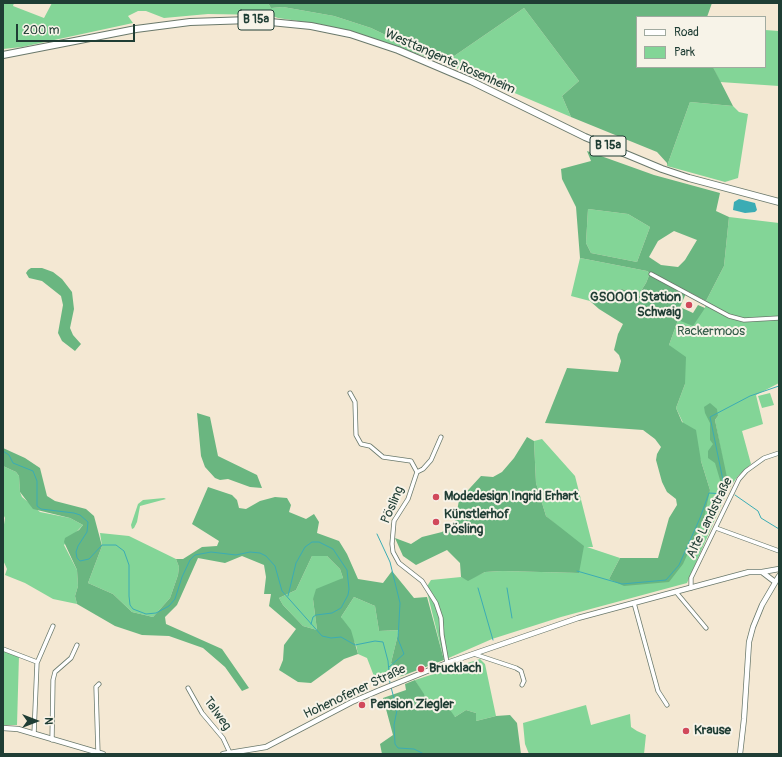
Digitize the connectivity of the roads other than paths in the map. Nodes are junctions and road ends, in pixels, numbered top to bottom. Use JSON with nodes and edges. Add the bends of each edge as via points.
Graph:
{"nodes":[{"id":1,"x":3,"y":55,"type":"edge"},
{"id":2,"x":779,"y":202,"type":"edge"},
{"id":3,"x":651,"y":274,"type":"dead end"},
{"id":4,"x":779,"y":318,"type":"edge"},
{"id":5,"x":350,"y":393,"type":"dead end"},
{"id":6,"x":441,"y":437,"type":"dead end"},
{"id":7,"x":779,"y":453,"type":"edge"},
{"id":8,"x":417,"y":472,"type":"junction"},
{"id":9,"x":716,"y":528,"type":"junction"},
{"id":10,"x":779,"y":551,"type":"edge"},
{"id":11,"x":779,"y":569,"type":"edge"},
{"id":12,"x":762,"y":572,"type":"junction"},
{"id":13,"x":779,"y":576,"type":"edge"},
{"id":14,"x":775,"y":582,"type":"junction"},
{"id":15,"x":691,"y":588,"type":"junction"},
{"id":16,"x":676,"y":592,"type":"junction"},
{"id":17,"x":634,"y":603,"type":"junction"},
{"id":18,"x":53,"y":626,"type":"dead end"},
{"id":19,"x":706,"y":628,"type":"dead end"},
{"id":20,"x":77,"y":645,"type":"dead end"},
{"id":21,"x":3,"y":650,"type":"edge"},
{"id":22,"x":474,"y":654,"type":"junction"},
{"id":23,"x":37,"y":662,"type":"junction"},
{"id":24,"x":448,"y":663,"type":"junction"},
{"id":25,"x":98,"y":684,"type":"dead end"},
{"id":26,"x":522,"y":685,"type":"dead end"},
{"id":27,"x":188,"y":688,"type":"dead end"},
{"id":28,"x":667,"y":705,"type":"dead end"},
{"id":29,"x":3,"y":728,"type":"edge"},
{"id":30,"x":34,"y":734,"type":"junction"},
{"id":31,"x":52,"y":740,"type":"junction"},
{"id":32,"x":230,"y":753,"type":"junction"},
{"id":33,"x":100,"y":754,"type":"edge"},
{"id":34,"x":223,"y":754,"type":"edge"},
{"id":35,"x":740,"y":754,"type":"edge"}],
"edges":[{"from":1,"to":2,"type":"highway","name":"Westtangente Rosenheim","number":"B 15a","via":[[136,29],[190,22],[250,20],[311,26],[356,36],[405,52],[585,137],[662,168],[695,180]]},
{"from":3,"to":4,"type":"street","via":[[728,316],[744,320]]},
{"from":5,"to":8,"type":"street","via":[[355,402],[358,440],[361,444],[370,446],[383,457],[411,461]]},
{"from":6,"to":8,"type":"street","name":"Pösling","via":[[431,460]]},
{"from":7,"to":9,"type":"street","name":"Alte Landstraße","via":[[764,458],[739,478]]},
{"from":8,"to":24,"type":"street","name":"Pösling","via":[[408,499],[394,521],[393,552],[399,563],[422,582],[436,603]]},
{"from":9,"to":10,"type":"street"},
{"from":9,"to":15,"type":"street","name":"Alte Landstraße","via":[[691,578]]},
{"from":11,"to":12,"type":"main road","name":"Hohenofener Straße"},
{"from":12,"to":14,"type":"main road"},
{"from":12,"to":15,"type":"main road","name":"Hohenofener Straße","via":[[749,572]]},
{"from":13,"to":14,"type":"main road"},
{"from":14,"to":35,"type":"main road","via":[[756,618],[749,642]]},
{"from":15,"to":16,"type":"main road","name":"Hohenofener Straße"},
{"from":16,"to":17,"type":"main road","name":"Hohenofener Straße"},
{"from":16,"to":19,"type":"street"},
{"from":17,"to":22,"type":"main road","name":"Hohenofener Straße","via":[[578,618]]},
{"from":17,"to":28,"type":"street","via":[[658,691]]},
{"from":18,"to":23,"type":"street"},
{"from":20,"to":31,"type":"street","via":[[71,658],[55,672]]},
{"from":21,"to":23,"type":"street"},
{"from":22,"to":24,"type":"main road","name":"Hohenofener Straße"},
{"from":22,"to":26,"type":"street","via":[[516,668],[521,672],[524,681]]},
{"from":23,"to":30,"type":"street"},
{"from":24,"to":32,"type":"main road","name":"Hohenofener Straße","via":[[352,702],[266,747]]},
{"from":25,"to":33,"type":"street","via":[[96,687]]},
{"from":27,"to":32,"type":"street","name":"Talweg"},
{"from":29,"to":30,"type":"main road"},
{"from":30,"to":31,"type":"main road"},
{"from":31,"to":33,"type":"main road"},
{"from":32,"to":34,"type":"main road","name":"Hohenofener Straße"}]}
